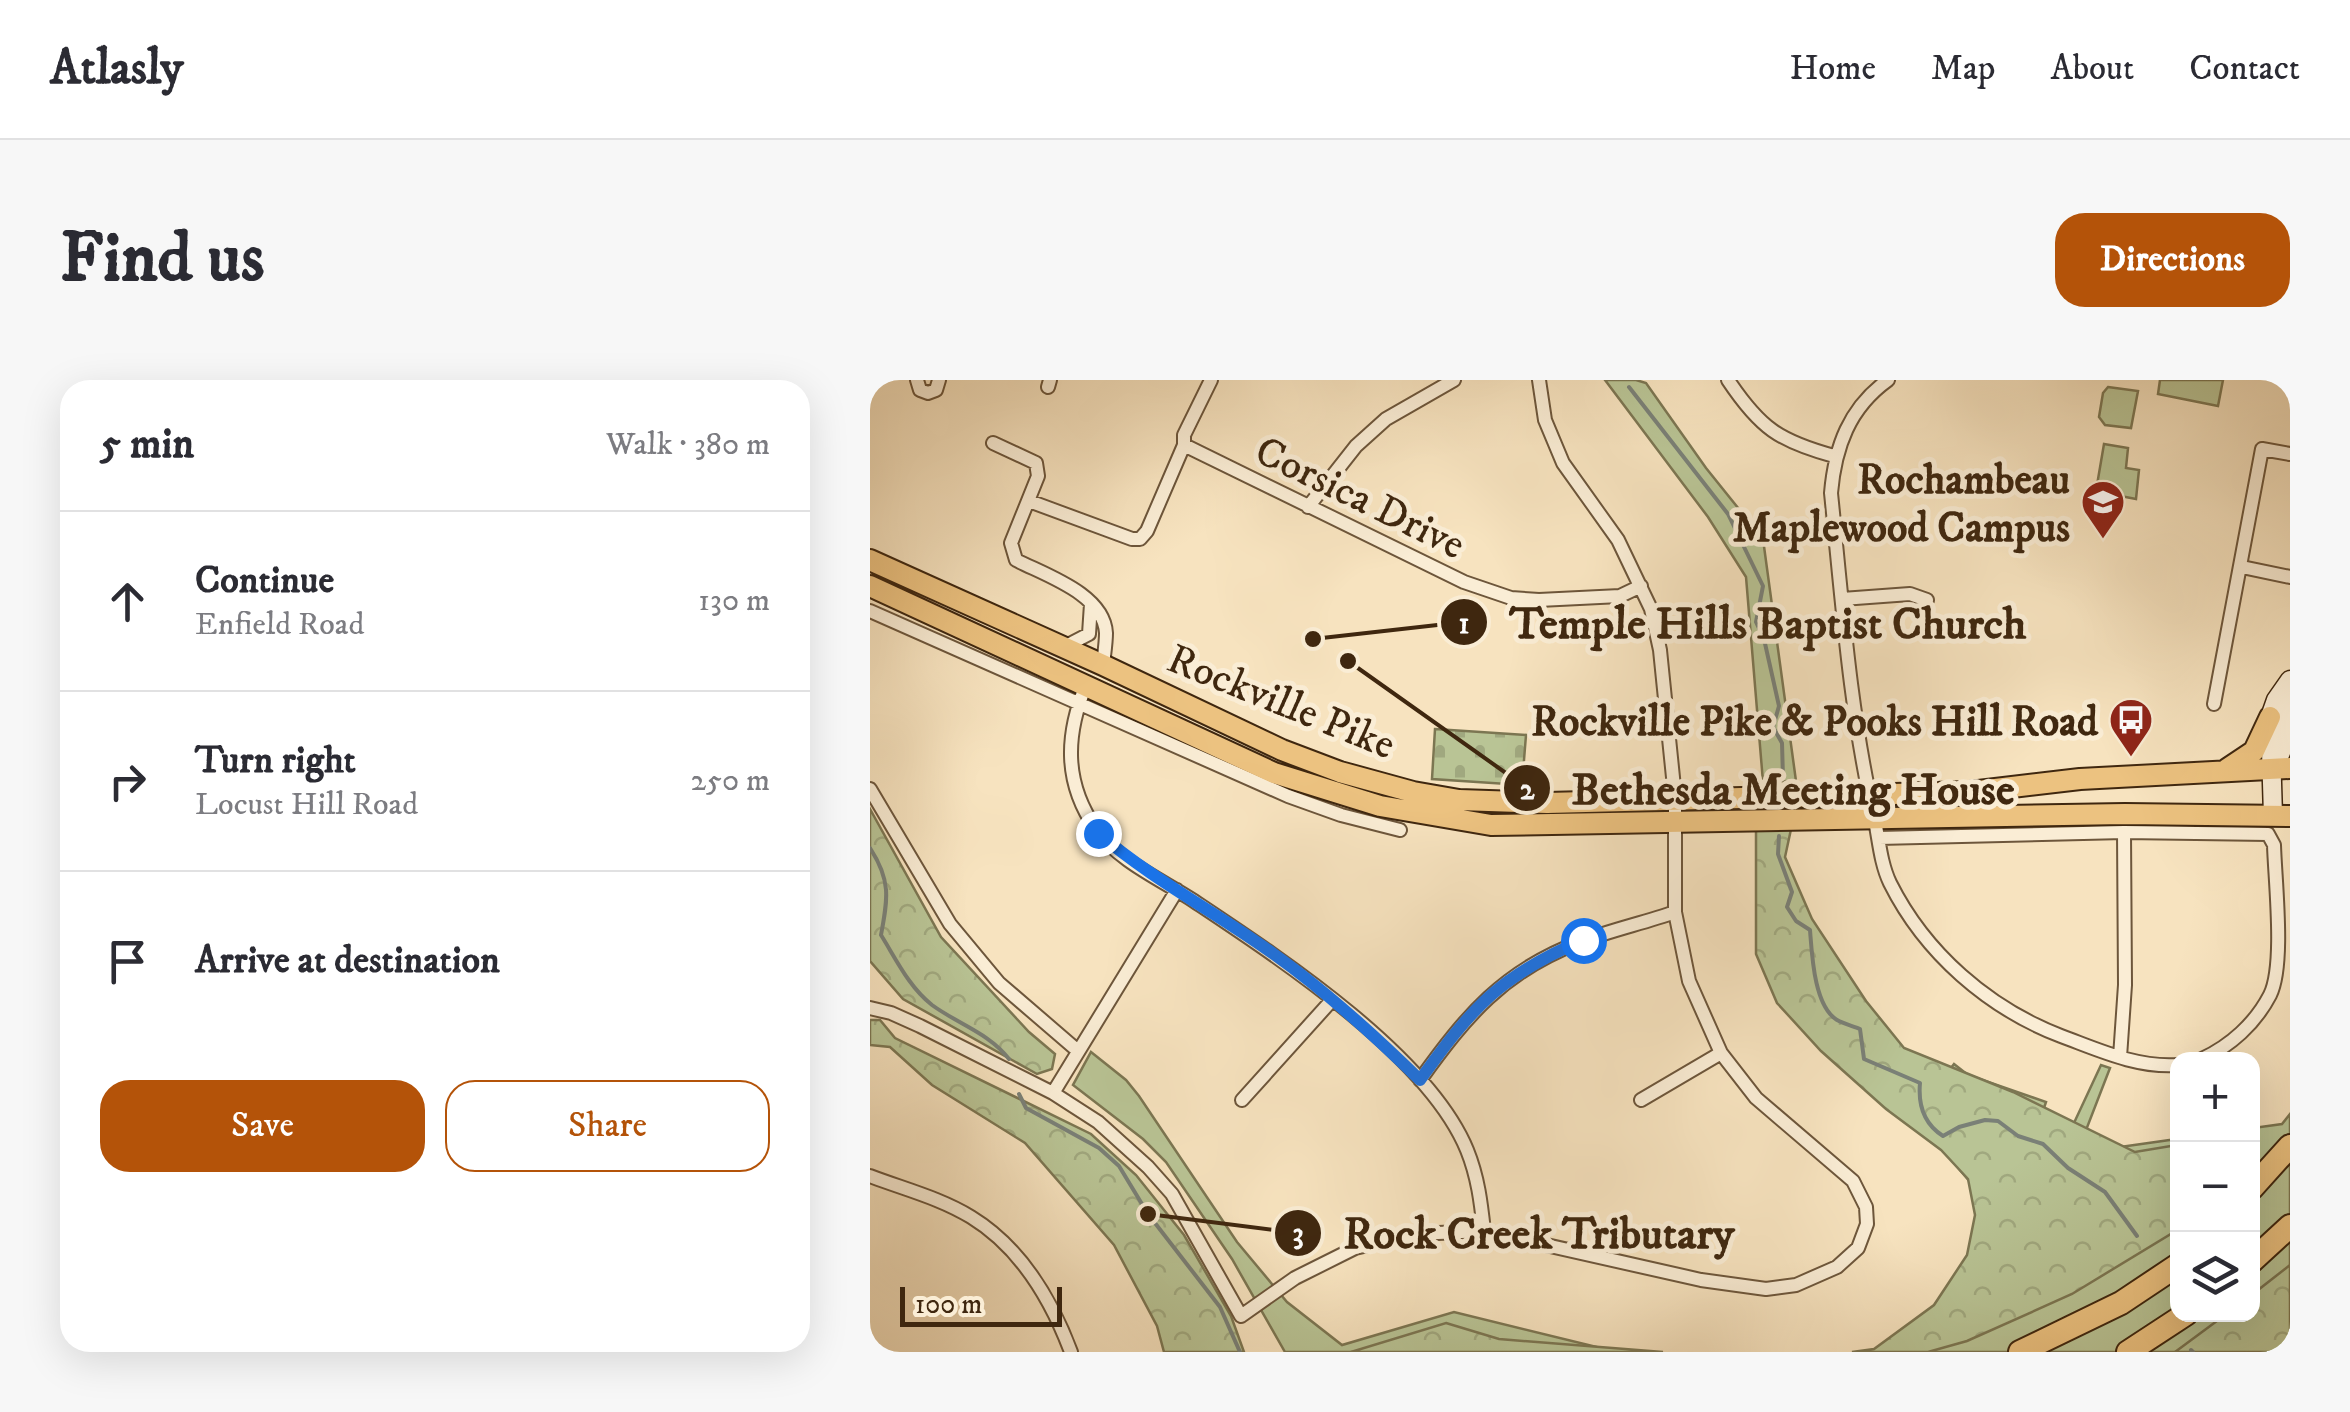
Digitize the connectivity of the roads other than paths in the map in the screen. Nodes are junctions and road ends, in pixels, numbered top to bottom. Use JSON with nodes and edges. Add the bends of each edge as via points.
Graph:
{"nodes":[{"id":1,"x":916,"y":380,"type":"edge"},
{"id":2,"x":938,"y":380,"type":"edge"},
{"id":3,"x":1210,"y":380,"type":"edge"},
{"id":4,"x":1454,"y":380,"type":"edge"},
{"id":5,"x":1539,"y":380,"type":"edge"},
{"id":6,"x":1728,"y":380,"type":"edge"},
{"id":7,"x":1888,"y":380,"type":"edge"},
{"id":8,"x":1184,"y":440,"type":"junction"},
{"id":9,"x":993,"y":444,"type":"dead end"},
{"id":10,"x":2290,"y":454,"type":"edge"},
{"id":11,"x":1834,"y":456,"type":"junction"},
{"id":12,"x":1029,"y":501,"type":"junction"},
{"id":13,"x":1308,"y":507,"type":"junction"},
{"id":14,"x":870,"y":560,"type":"edge"},
{"id":15,"x":2242,"y":568,"type":"junction"},
{"id":16,"x":2290,"y":577,"type":"edge"},
{"id":17,"x":870,"y":586,"type":"edge"},
{"id":18,"x":1641,"y":586,"type":"junction"},
{"id":19,"x":1842,"y":598,"type":"junction"},
{"id":20,"x":1927,"y":600,"type":"dead end"},
{"id":21,"x":1091,"y":604,"type":"junction"},
{"id":22,"x":870,"y":611,"type":"edge"},
{"id":23,"x":1064,"y":648,"type":"junction"},
{"id":24,"x":1103,"y":665,"type":"junction"},
{"id":25,"x":2290,"y":680,"type":"edge"},
{"id":26,"x":1164,"y":694,"type":"junction"},
{"id":27,"x":1083,"y":695,"type":"junction"},
{"id":28,"x":2290,"y":702,"type":"edge"},
{"id":29,"x":2214,"y":704,"type":"dead end"},
{"id":30,"x":2270,"y":717,"type":"junction"},
{"id":31,"x":2282,"y":768,"type":"edge"},
{"id":32,"x":2226,"y":770,"type":"junction"},
{"id":33,"x":870,"y":790,"type":"edge"},
{"id":34,"x":1868,"y":792,"type":"junction"},
{"id":35,"x":1675,"y":798,"type":"junction"},
{"id":36,"x":2277,"y":822,"type":"edge"},
{"id":37,"x":1676,"y":824,"type":"junction"},
{"id":38,"x":1877,"y":828,"type":"junction"},
{"id":39,"x":1400,"y":830,"type":"dead end"},
{"id":40,"x":2124,"y":832,"type":"junction"},
{"id":41,"x":1177,"y":890,"type":"junction"},
{"id":42,"x":1675,"y":912,"type":"junction"},
{"id":43,"x":1332,"y":1000,"type":"junction"},
{"id":44,"x":870,"y":1008,"type":"edge"},
{"id":45,"x":1078,"y":1051,"type":"junction"},
{"id":46,"x":2215,"y":1052,"type":"edge"},
{"id":47,"x":1721,"y":1054,"type":"junction"},
{"id":48,"x":2120,"y":1058,"type":"junction"},
{"id":49,"x":2170,"y":1065,"type":"edge"},
{"id":50,"x":1420,"y":1080,"type":"junction"},
{"id":51,"x":1053,"y":1093,"type":"junction"},
{"id":52,"x":1242,"y":1100,"type":"dead end"},
{"id":53,"x":1641,"y":1100,"type":"dead end"},
{"id":54,"x":2290,"y":1146,"type":"edge"},
{"id":55,"x":2290,"y":1164,"type":"edge"},
{"id":56,"x":870,"y":1176,"type":"edge"},
{"id":57,"x":2260,"y":1179,"type":"edge"},
{"id":58,"x":2260,"y":1193,"type":"edge"},
{"id":59,"x":2290,"y":1226,"type":"edge"},
{"id":60,"x":1484,"y":1232,"type":"junction"},
{"id":61,"x":2260,"y":1254,"type":"edge"},
{"id":62,"x":2170,"y":1270,"type":"edge"},
{"id":63,"x":2174,"y":1322,"type":"edge"},
{"id":64,"x":1071,"y":1352,"type":"edge"},
{"id":65,"x":2020,"y":1352,"type":"edge"},
{"id":66,"x":2128,"y":1352,"type":"edge"}],
"edges":[{"from":1,"to":2,"type":"street","via":[[928,393]]},
{"from":3,"to":8,"type":"street"},
{"from":4,"to":13,"type":"street","via":[[1386,418]]},
{"from":5,"to":18,"type":"street","via":[[1545,420],[1563,463],[1618,540]]},
{"from":6,"to":11,"type":"street","via":[[1768,430]]},
{"from":7,"to":11,"type":"street","via":[[1849,422]]},
{"from":8,"to":12,"type":"street","via":[[1140,538]]},
{"from":8,"to":13,"type":"street","name":"Corsica Drive"},
{"from":9,"to":12,"type":"street","via":[[1036,463]]},
{"from":10,"to":15,"type":"street","via":[[2262,449]]},
{"from":11,"to":19,"type":"street","via":[[1831,494]]},
{"from":12,"to":21,"type":"street","via":[[1012,543],[1016,560]]},
{"from":13,"to":18,"type":"street","name":"Corsica Drive","via":[[1511,598],[1620,596]]},
{"from":14,"to":23,"type":"main road","name":"Rockville Pike"},
{"from":15,"to":16,"type":"street"},
{"from":15,"to":29,"type":"street"},
{"from":17,"to":27,"type":"main road","name":"Rockville Pike"},
{"from":18,"to":35,"type":"street","via":[[1660,650]]},
{"from":19,"to":20,"type":"street","via":[[1910,594]]},
{"from":19,"to":34,"type":"street"},
{"from":21,"to":23,"type":"street","via":[[1089,634]]},
{"from":21,"to":24,"type":"street","via":[[1106,632]]},
{"from":22,"to":27,"type":"street","name":"Rockville Pike"},
{"from":23,"to":24,"type":"main road","name":"Rockville Pike"},
{"from":23,"to":27,"type":"main road"},
{"from":24,"to":26,"type":"main road","name":"Rockville Pike"},
{"from":25,"to":30,"type":"street"},
{"from":26,"to":27,"type":"main road","via":[[1146,695],[1106,679]]},
{"from":26,"to":35,"type":"main road","name":"Rockville Pike","via":[[1282,750],[1413,792],[1531,802]]},
{"from":27,"to":37,"type":"main road","name":"Rockville Pike","via":[[1274,774],[1380,806],[1490,825]]},
{"from":27,"to":39,"type":"street","name":"Rockville Pike","via":[[1288,796]]},
{"from":27,"to":41,"type":"street","via":[[1070,733],[1078,801],[1098,833]]},
{"from":28,"to":31,"type":"street"},
{"from":30,"to":31,"type":"street"},
{"from":30,"to":32,"type":"main road","via":[[2249,756]]},
{"from":31,"to":32,"type":"main road","name":"Rockville Pike"},
{"from":31,"to":36,"type":"street"},
{"from":32,"to":34,"type":"main road","name":"Rockville Pike","via":[[1970,792]]},
{"from":33,"to":45,"type":"street","via":[[950,924],[998,983]]},
{"from":34,"to":35,"type":"main road","name":"Rockville Pike"},
{"from":34,"to":38,"type":"street"},
{"from":35,"to":37,"type":"street"},
{"from":36,"to":38,"type":"main road","name":"Rockville Pike"},
{"from":36,"to":40,"type":"street","name":"Rockville Pike"},
{"from":36,"to":46,"type":"street","via":[[2272,993],[2240,1036]]},
{"from":37,"to":38,"type":"main road","name":"Rockville Pike"},
{"from":37,"to":42,"type":"street"},
{"from":38,"to":40,"type":"street","name":"Rockville Pike"},
{"from":38,"to":48,"type":"street","via":[[1890,883],[1962,977],[2003,1009]]},
{"from":40,"to":48,"type":"street"},
{"from":41,"to":43,"type":"street"},
{"from":41,"to":45,"type":"street"},
{"from":42,"to":47,"type":"street","via":[[1689,981]]},
{"from":42,"to":50,"type":"street","via":[[1583,940],[1520,971],[1464,1019]]},
{"from":43,"to":50,"type":"street"},
{"from":43,"to":52,"type":"street"},
{"from":44,"to":51,"type":"street"},
{"from":45,"to":51,"type":"street"},
{"from":47,"to":53,"type":"street"},
{"from":47,"to":60,"type":"street","via":[[1756,1098],[1853,1181],[1867,1224],[1858,1248],[1837,1267],[1796,1285],[1746,1288]]},
{"from":48,"to":49,"type":"street"},
{"from":50,"to":60,"type":"street","via":[[1466,1148],[1480,1186]]},
{"from":51,"to":60,"type":"street","via":[[1098,1122],[1172,1194],[1242,1316],[1295,1278],[1355,1248],[1415,1234]]},
{"from":54,"to":57,"type":"highway"},
{"from":55,"to":58,"type":"highway"},
{"from":56,"to":64,"type":"street","via":[[974,1219],[1021,1261],[1049,1300]]},
{"from":59,"to":61,"type":"highway"},
{"from":62,"to":65,"type":"highway"},
{"from":63,"to":66,"type":"highway"}]}
